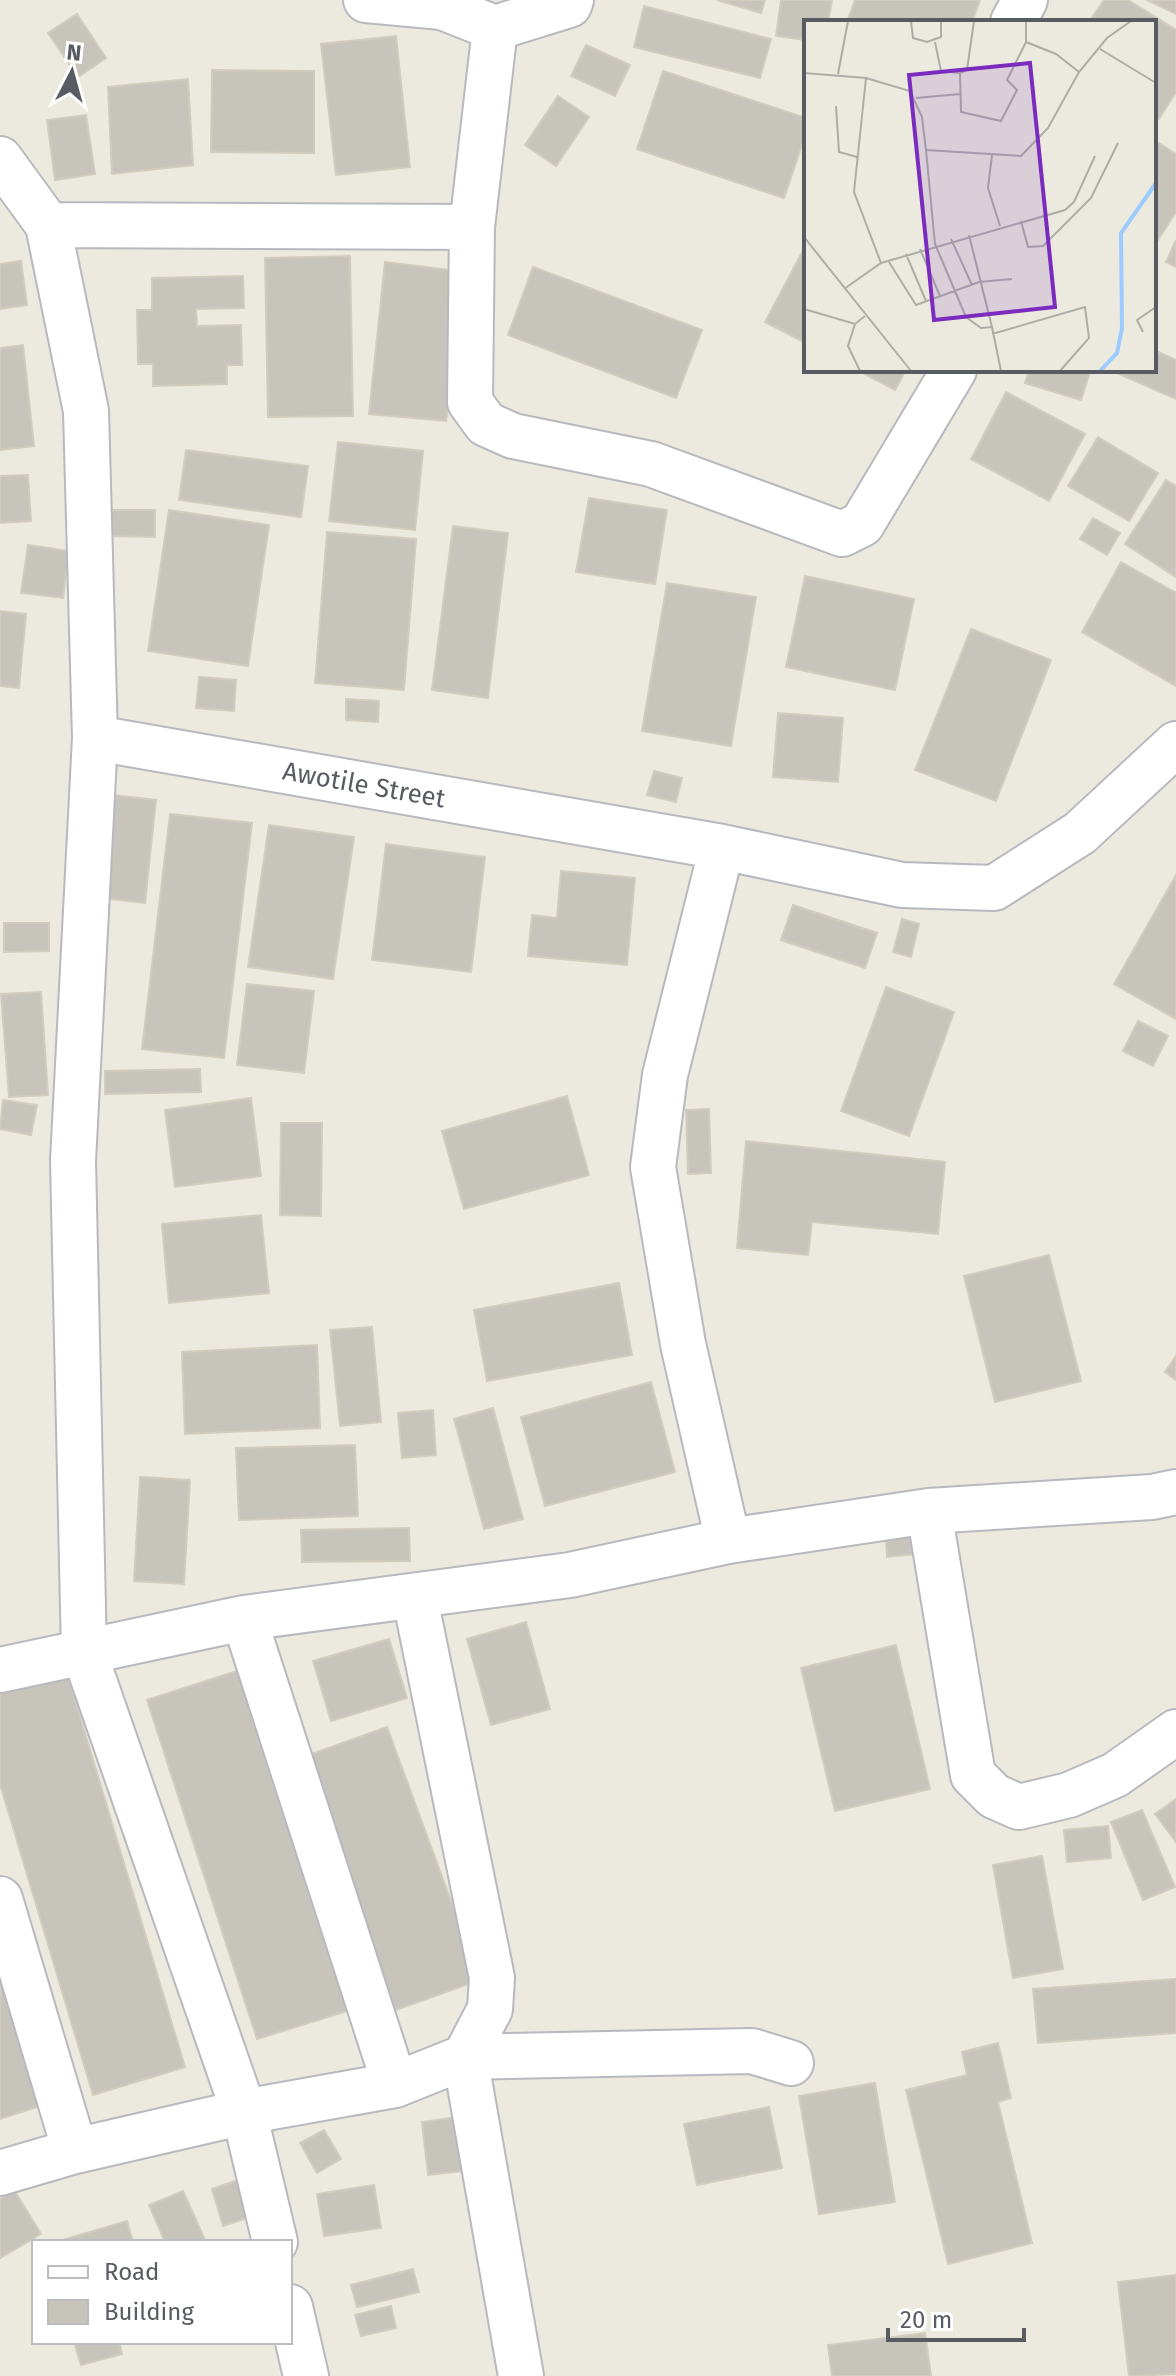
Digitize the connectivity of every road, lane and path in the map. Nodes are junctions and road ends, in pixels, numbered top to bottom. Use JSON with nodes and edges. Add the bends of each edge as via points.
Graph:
{"nodes":[{"id":1,"x":366,"y":0,"type":"edge"},
{"id":2,"x":571,"y":0,"type":"edge"},
{"id":3,"x":1025,"y":0,"type":"edge"},
{"id":4,"x":1014,"y":20,"type":"edge"},
{"id":5,"x":495,"y":28,"type":"junction"},
{"id":6,"x":0,"y":159,"type":"edge"},
{"id":7,"x":48,"y":225,"type":"junction"},
{"id":8,"x":472,"y":227,"type":"junction"},
{"id":9,"x":953,"y":372,"type":"edge"},
{"id":10,"x":95,"y":738,"type":"junction"},
{"id":11,"x":1176,"y":744,"type":"edge"},
{"id":12,"x":722,"y":847,"type":"junction"},
{"id":13,"x":1176,"y":1492,"type":"edge"},
{"id":14,"x":929,"y":1511,"type":"junction"},
{"id":15,"x":728,"y":1541,"type":"junction"},
{"id":16,"x":415,"y":1598,"type":"junction"},
{"id":17,"x":244,"y":1618,"type":"junction"},
{"id":18,"x":84,"y":1652,"type":"junction"},
{"id":19,"x":0,"y":1670,"type":"edge"},
{"id":20,"x":1176,"y":1732,"type":"edge"},
{"id":21,"x":0,"y":1899,"type":"edge"},
{"id":22,"x":465,"y":2057,"type":"junction"},
{"id":23,"x":791,"y":2063,"type":"dead end"},
{"id":24,"x":395,"y":2085,"type":"junction"},
{"id":25,"x":244,"y":2112,"type":"junction"},
{"id":26,"x":75,"y":2151,"type":"junction"},
{"id":27,"x":0,"y":2173,"type":"edge"},
{"id":28,"x":275,"y":2240,"type":"edge"},
{"id":29,"x":292,"y":2316,"type":"edge"},
{"id":30,"x":306,"y":2376,"type":"edge"},
{"id":31,"x":521,"y":2376,"type":"edge"}],
"edges":[{"from":1,"to":5,"type":"street","via":[[442,7]]},
{"from":2,"to":5,"type":"street","via":[[569,5]]},
{"from":3,"to":4,"type":"street"},
{"from":5,"to":8,"type":"street"},
{"from":6,"to":7,"type":"street"},
{"from":7,"to":8,"type":"street"},
{"from":7,"to":10,"type":"street","via":[[86,411]]},
{"from":8,"to":9,"type":"street","via":[[470,402],[486,424],[513,436],[651,464],[842,534],[862,524]]},
{"from":10,"to":12,"type":"street","name":"Awotile Street"},
{"from":10,"to":18,"type":"street","via":[[73,1161]]},
{"from":11,"to":12,"type":"street","name":"Awotile Street","via":[[1080,833],[994,888],[902,885]]},
{"from":12,"to":15,"type":"street","via":[[665,1075],[653,1167],[683,1344]]},
{"from":13,"to":14,"type":"street"},
{"from":14,"to":15,"type":"street"},
{"from":14,"to":20,"type":"street","via":[[973,1775],[994,1796],[1019,1807],[1069,1795],[1115,1775]]},
{"from":15,"to":16,"type":"street","via":[[570,1575]]},
{"from":16,"to":17,"type":"street"},
{"from":16,"to":22,"type":"street","via":[[492,1978],[490,2009]]},
{"from":17,"to":18,"type":"street"},
{"from":17,"to":24,"type":"street"},
{"from":18,"to":19,"type":"street"},
{"from":18,"to":25,"type":"street"},
{"from":21,"to":26,"type":"street"},
{"from":22,"to":23,"type":"street","via":[[752,2051]]},
{"from":22,"to":24,"type":"street"},
{"from":22,"to":31,"type":"street"},
{"from":24,"to":25,"type":"street"},
{"from":25,"to":26,"type":"street"},
{"from":25,"to":28,"type":"street"},
{"from":26,"to":27,"type":"street"},
{"from":29,"to":30,"type":"street"}]}
